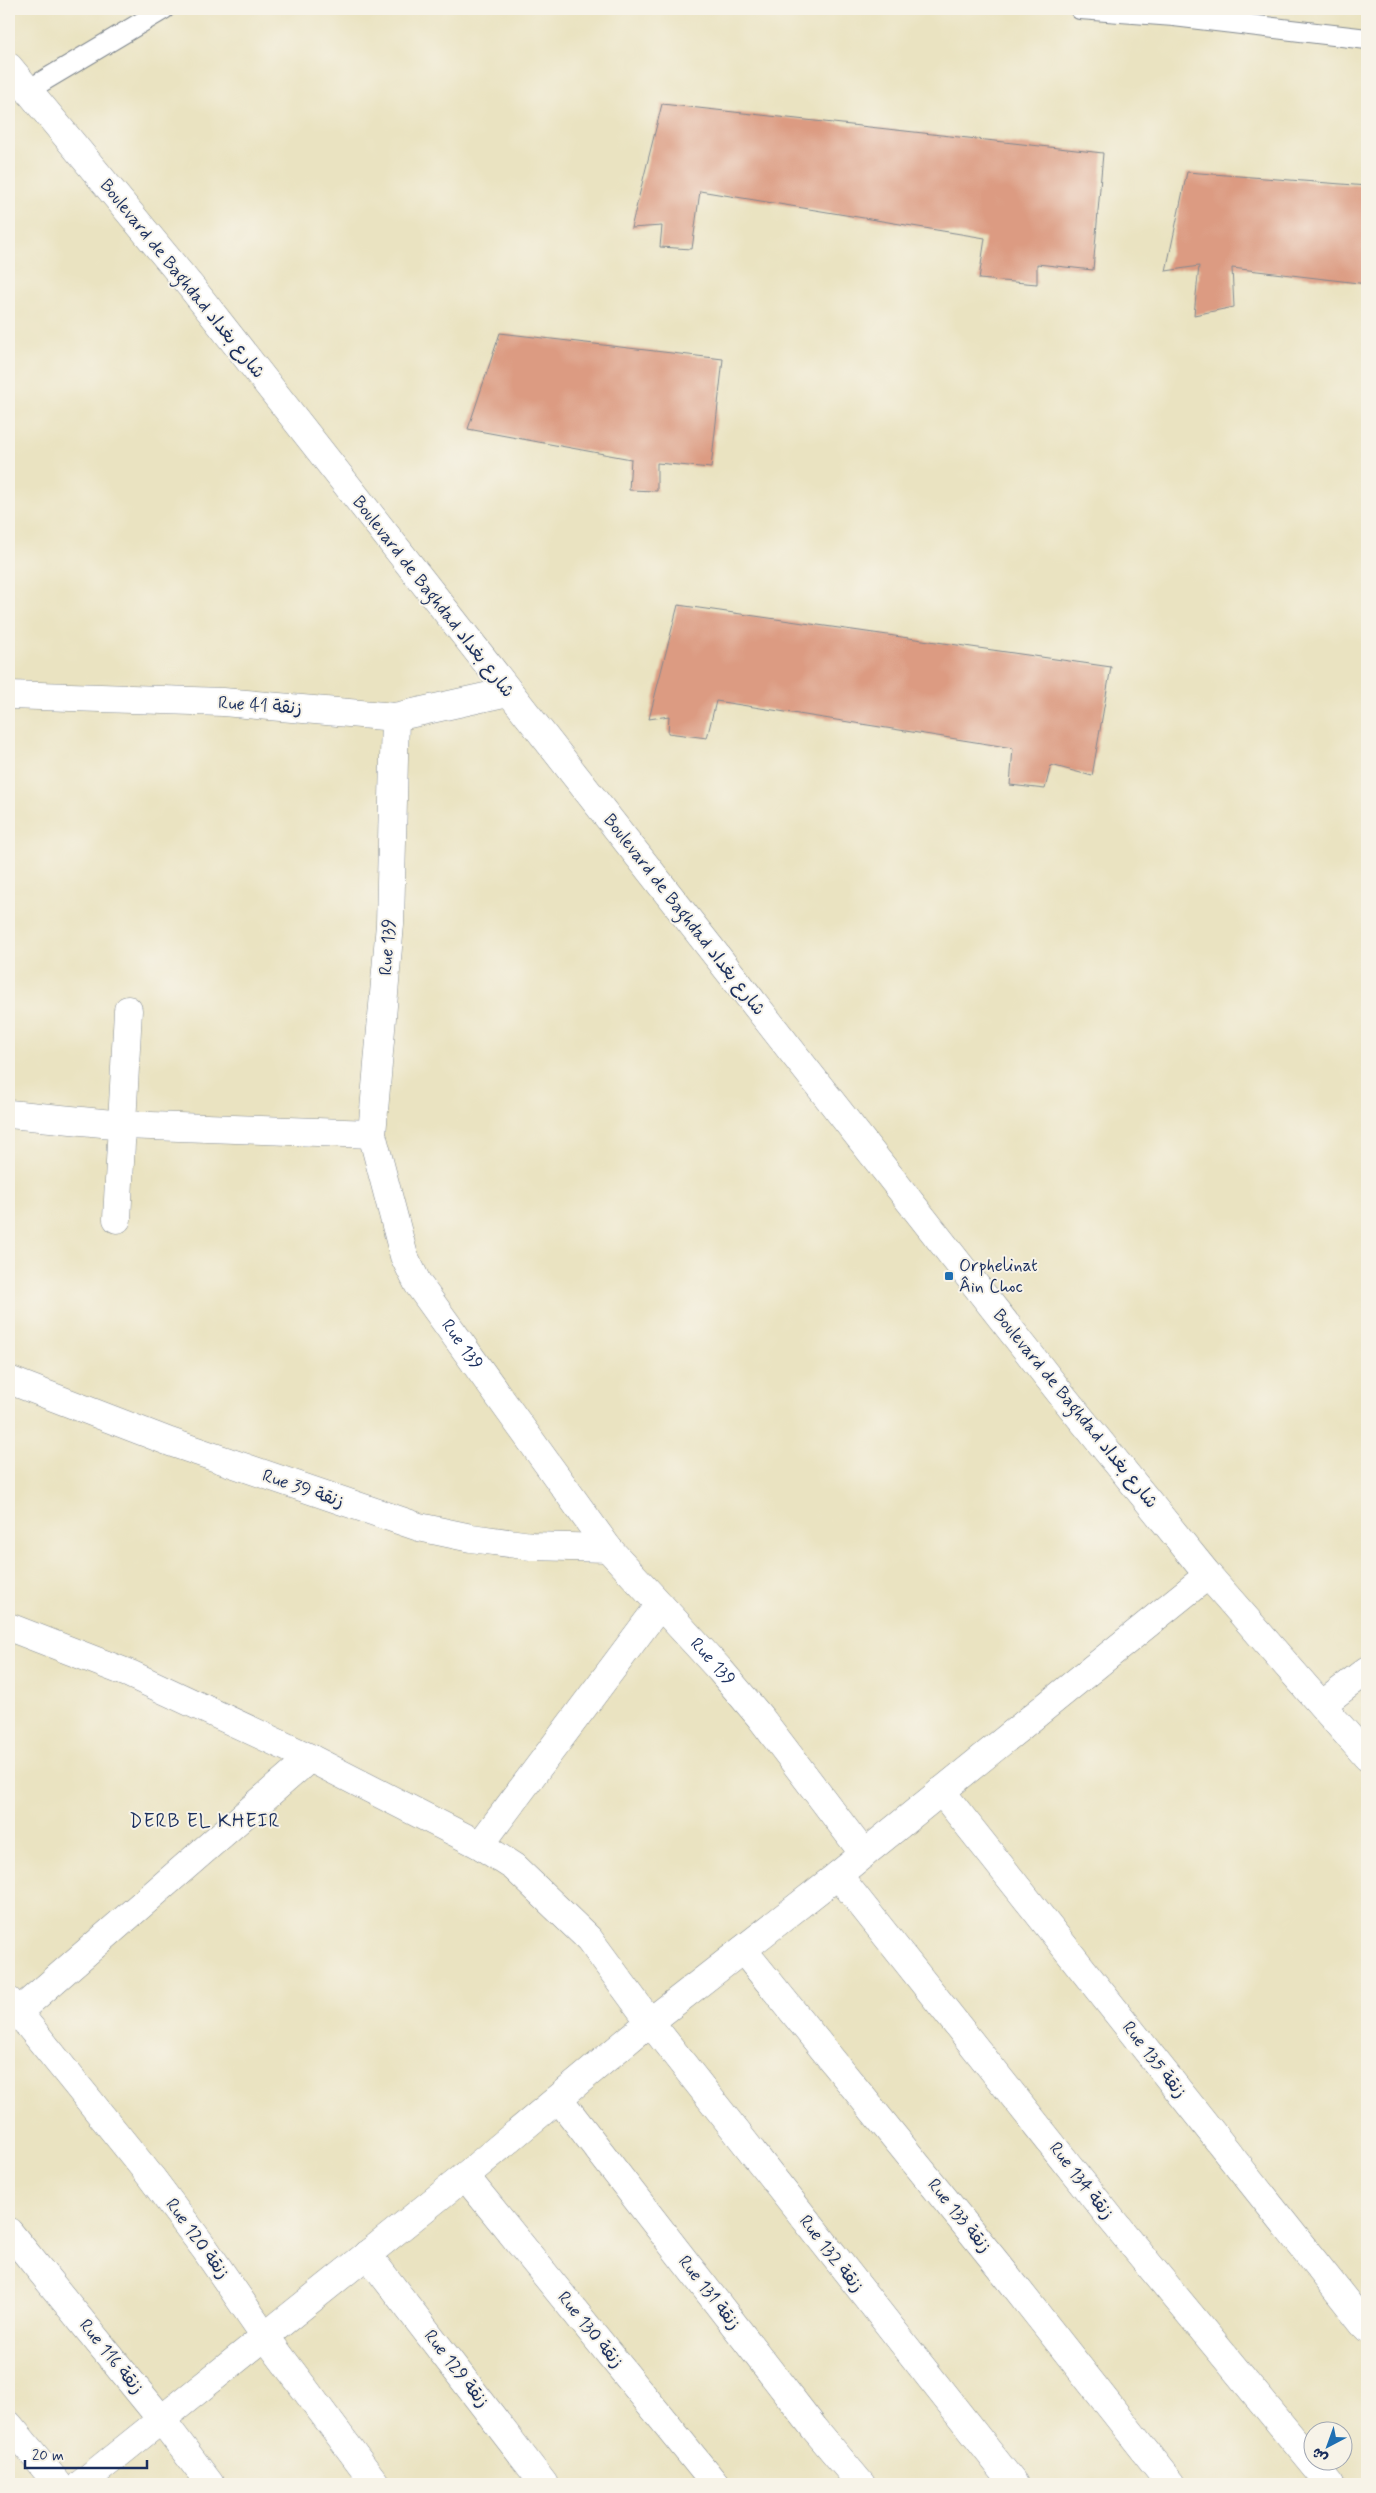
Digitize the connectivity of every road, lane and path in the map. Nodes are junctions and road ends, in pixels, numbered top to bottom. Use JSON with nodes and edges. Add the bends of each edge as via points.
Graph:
{"nodes":[{"id":1,"x":164,"y":9,"type":"edge"},
{"id":2,"x":1080,"y":9,"type":"edge"},
{"id":3,"x":1367,"y":39,"type":"edge"},
{"id":4,"x":9,"y":67,"type":"edge"},
{"id":5,"x":28,"y":90,"type":"junction"},
{"id":6,"x":508,"y":692,"type":"junction"},
{"id":7,"x":9,"y":695,"type":"edge"},
{"id":8,"x":395,"y":717,"type":"junction"},
{"id":9,"x":128,"y":1010,"type":"dead end"},
{"id":10,"x":9,"y":1114,"type":"edge"},
{"id":11,"x":123,"y":1124,"type":"junction"},
{"id":12,"x":372,"y":1134,"type":"junction"},
{"id":13,"x":117,"y":1218,"type":"dead end"},
{"id":14,"x":9,"y":1380,"type":"edge"},
{"id":15,"x":608,"y":1548,"type":"junction"},
{"id":16,"x":1208,"y":1575,"type":"junction"},
{"id":17,"x":660,"y":1605,"type":"junction"},
{"id":18,"x":9,"y":1628,"type":"edge"},
{"id":19,"x":1367,"y":1670,"type":"edge"},
{"id":20,"x":1323,"y":1704,"type":"junction"},
{"id":21,"x":1367,"y":1757,"type":"edge"},
{"id":22,"x":310,"y":1758,"type":"junction"},
{"id":23,"x":940,"y":1791,"type":"junction"},
{"id":24,"x":480,"y":1845,"type":"junction"},
{"id":25,"x":864,"y":1854,"type":"junction"},
{"id":26,"x":838,"y":1874,"type":"junction"},
{"id":27,"x":743,"y":1950,"type":"junction"},
{"id":28,"x":14,"y":2006,"type":"edge"},
{"id":29,"x":650,"y":2022,"type":"junction"},
{"id":30,"x":559,"y":2099,"type":"junction"},
{"id":31,"x":465,"y":2176,"type":"junction"},
{"id":32,"x":9,"y":2232,"type":"edge"},
{"id":33,"x":367,"y":2254,"type":"junction"},
{"id":34,"x":1364,"y":2317,"type":"edge"},
{"id":35,"x":265,"y":2336,"type":"junction"},
{"id":36,"x":161,"y":2419,"type":"junction"},
{"id":37,"x":9,"y":2425,"type":"edge"},
{"id":38,"x":58,"y":2484,"type":"edge"},
{"id":39,"x":81,"y":2484,"type":"edge"},
{"id":40,"x":210,"y":2484,"type":"edge"},
{"id":41,"x":376,"y":2484,"type":"edge"},
{"id":42,"x":544,"y":2484,"type":"edge"},
{"id":43,"x":715,"y":2484,"type":"edge"},
{"id":44,"x":861,"y":2484,"type":"edge"},
{"id":45,"x":1014,"y":2484,"type":"edge"},
{"id":46,"x":1171,"y":2484,"type":"edge"},
{"id":47,"x":1330,"y":2484,"type":"edge"}],
"edges":[{"from":1,"to":5,"type":"lane"},
{"from":2,"to":3,"type":"lane","via":[[1174,16]]},
{"from":4,"to":5,"type":"street","name":"Boulevard de Baghdad شارع بغداد"},
{"from":5,"to":6,"type":"street","name":"Boulevard de Baghdad شارع بغداد","via":[[192,288]]},
{"from":6,"to":8,"type":"street","name":"Rue 41 زنقة"},
{"from":6,"to":16,"type":"street","name":"Boulevard de Baghdad شارع بغداد"},
{"from":7,"to":8,"type":"street","name":"Rue 41 زنقة","via":[[223,702]]},
{"from":8,"to":12,"type":"street","name":"Rue 139","via":[[390,924]]},
{"from":9,"to":11,"type":"street"},
{"from":10,"to":11,"type":"street"},
{"from":11,"to":12,"type":"street"},
{"from":11,"to":13,"type":"street"},
{"from":12,"to":15,"type":"street","name":"Rue 139","via":[[404,1256],[418,1284]]},
{"from":14,"to":15,"type":"street","name":"Rue 39 زنقة","via":[[170,1442],[419,1528],[531,1546]]},
{"from":15,"to":17,"type":"street","name":"Rue 139"},
{"from":16,"to":20,"type":"street","name":"Boulevard de Baghdad شارع بغداد"},
{"from":16,"to":23,"type":"street"},
{"from":17,"to":24,"type":"street"},
{"from":17,"to":25,"type":"street","name":"Rue 139","via":[[760,1717]]},
{"from":18,"to":22,"type":"street","name":"Rue 132 زنقة","via":[[130,1674]]},
{"from":19,"to":20,"type":"street"},
{"from":20,"to":21,"type":"street","name":"Boulevard de Baghdad شارع بغداد"},
{"from":22,"to":24,"type":"street","name":"Rue 132 زنقة"},
{"from":22,"to":28,"type":"street"},
{"from":23,"to":25,"type":"street"},
{"from":23,"to":34,"type":"street","name":"Rue 135 زنقة"},
{"from":24,"to":29,"type":"street","name":"Rue 132 زنقة","via":[[514,1867],[589,1939]]},
{"from":25,"to":26,"type":"street"},
{"from":26,"to":27,"type":"street"},
{"from":26,"to":47,"type":"street","name":"Rue 134 زنقة","via":[[1112,2220]]},
{"from":27,"to":29,"type":"street"},
{"from":27,"to":46,"type":"street","name":"Rue 133 زنقة","via":[[995,2260]]},
{"from":28,"to":35,"type":"street","name":"Rue 120 زنقة","via":[[151,2177]]},
{"from":29,"to":30,"type":"street"},
{"from":29,"to":45,"type":"street","name":"Rue 132 زنقة"},
{"from":30,"to":31,"type":"street"},
{"from":30,"to":44,"type":"street","name":"Rue 131 زنقة"},
{"from":31,"to":33,"type":"street"},
{"from":31,"to":43,"type":"street","name":"Rue 130 زنقة"},
{"from":32,"to":36,"type":"street","name":"Rue 116 زنقة"},
{"from":33,"to":35,"type":"street"},
{"from":33,"to":42,"type":"street","name":"Rue 129 زنقة"},
{"from":35,"to":36,"type":"street"},
{"from":35,"to":41,"type":"street","name":"Rue 120 زنقة"},
{"from":36,"to":39,"type":"street"},
{"from":36,"to":40,"type":"street","name":"Rue 116 زنقة"},
{"from":37,"to":38,"type":"street"}]}
